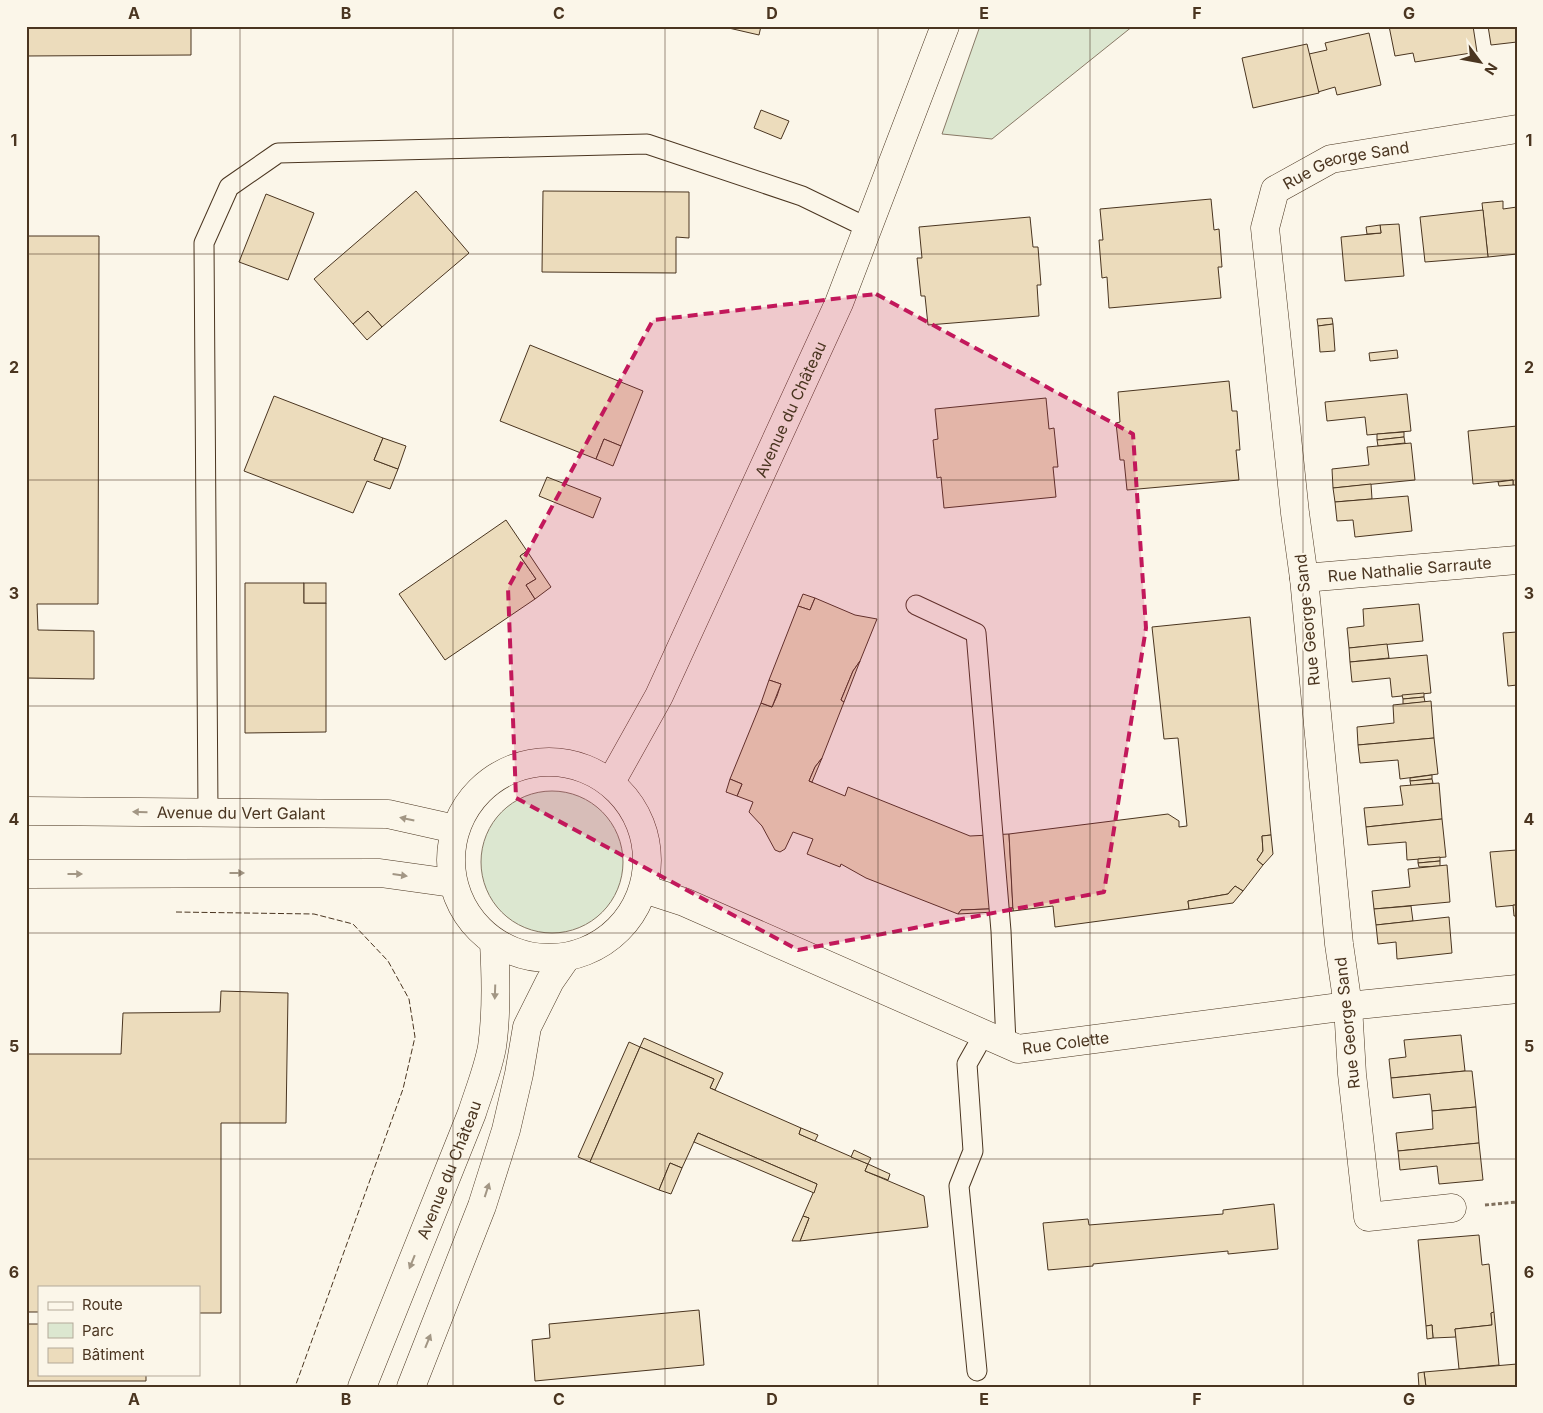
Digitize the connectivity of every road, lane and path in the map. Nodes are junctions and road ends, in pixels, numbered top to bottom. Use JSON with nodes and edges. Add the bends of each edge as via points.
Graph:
{"nodes":[{"id":1,"x":945,"y":26,"type":"edge"},
{"id":2,"x":1517,"y":129,"type":"edge"},
{"id":3,"x":868,"y":228,"type":"junction"},
{"id":4,"x":1517,"y":560,"type":"edge"},
{"id":5,"x":1304,"y":578,"type":"junction"},
{"id":6,"x":916,"y":605,"type":"dead end"},
{"id":7,"x":611,"y":782,"type":"junction"},
{"id":8,"x":26,"y":810,"type":"edge"},
{"id":9,"x":208,"y":812,"type":"junction"},
{"id":10,"x":455,"y":829,"type":"junction"},
{"id":11,"x":26,"y":874,"type":"edge"},
{"id":12,"x":452,"y":883,"type":"junction"},
{"id":13,"x":644,"y":889,"type":"junction"},
{"id":14,"x":494,"y":943,"type":"junction"},
{"id":15,"x":566,"y":958,"type":"junction"},
{"id":16,"x":1517,"y":989,"type":"edge"},
{"id":17,"x":1348,"y":1006,"type":"junction"},
{"id":18,"x":995,"y":1039,"type":"junction"},
{"id":19,"x":1452,"y":1208,"type":"dead end"},
{"id":20,"x":976,"y":1371,"type":"dead end"},
{"id":21,"x":362,"y":1387,"type":"edge"},
{"id":22,"x":411,"y":1387,"type":"edge"}],
"edges":[{"from":1,"to":3,"type":"street","name":"Avenue du Château"},
{"from":2,"to":5,"type":"street","name":"Rue George Sand","via":[[1331,159],[1276,190],[1265,228]]},
{"from":3,"to":7,"type":"street","name":"Avenue du Château","via":[[839,303],[663,687]]},
{"from":3,"to":9,"type":"lane","via":[[802,196],[647,144],[278,152],[229,187],[204,243]]},
{"from":4,"to":5,"type":"street","name":"Rue Nathalie Sarraute"},
{"from":5,"to":17,"type":"street","name":"Rue George Sand","via":[[1339,944]]},
{"from":6,"to":18,"type":"lane","via":[[976,633],[1001,931]]},
{"from":7,"to":10,"type":"street","via":[[575,764],[541,762],[508,770],[490,781],[466,806]]},
{"from":7,"to":13,"type":"street","via":[[633,808],[648,855]]},
{"from":9,"to":8,"type":"street","name":"Avenue du Vert Galant","one_way":true},
{"from":10,"to":9,"type":"street","name":"Avenue du Vert Galant","one_way":true,"via":[[388,814]]},
{"from":10,"to":12,"type":"street","via":[[450,864]]},
{"from":11,"to":12,"type":"street","one_way":true,"via":[[380,873]]},
{"from":12,"to":14,"type":"street","via":[[466,915]]},
{"from":13,"to":15,"type":"street","via":[[624,924],[598,946]]},
{"from":13,"to":18,"type":"street","name":"Rue Colette","via":[[684,902]]},
{"from":14,"to":15,"type":"street","via":[[525,957]]},
{"from":14,"to":21,"type":"street","name":"Avenue du Château","one_way":true,"via":[[496,972],[492,1047],[484,1077]]},
{"from":22,"to":15,"type":"street","one_way":true,"via":[[485,1196],[506,1130],[528,1027],[550,981]]},
{"from":16,"to":17,"type":"street","name":"Rue Colette"},
{"from":17,"to":18,"type":"street","name":"Rue Colette","via":[[1018,1049]]},
{"from":17,"to":19,"type":"street","name":"Rue George Sand","via":[[1368,1217]]},
{"from":18,"to":20,"type":"lane","via":[[967,1064],[973,1151],[959,1186]]}]}
